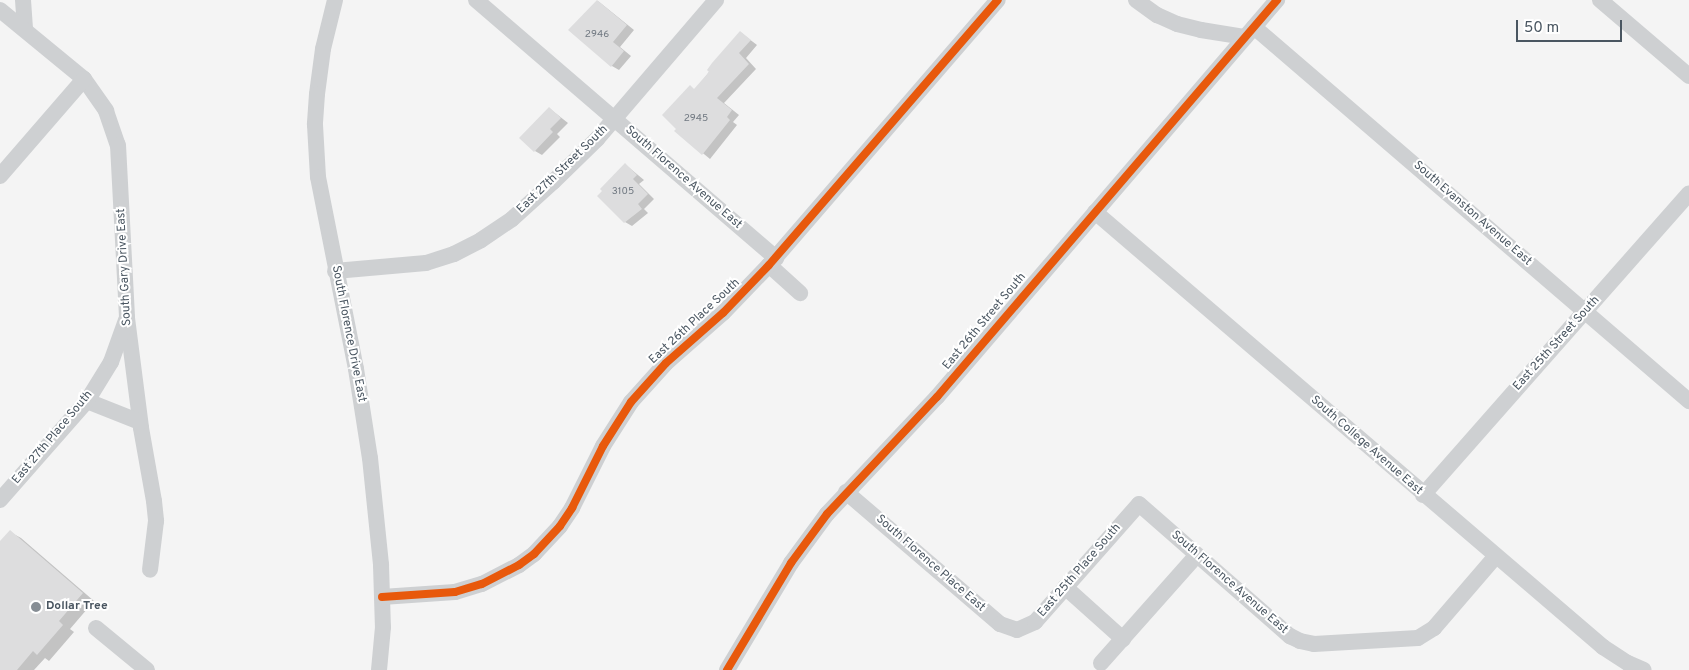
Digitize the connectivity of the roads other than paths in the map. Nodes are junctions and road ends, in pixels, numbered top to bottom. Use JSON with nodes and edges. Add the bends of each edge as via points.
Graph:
{"nodes":[{"id":1,"x":23,"y":0,"type":"edge"},
{"id":2,"x":335,"y":0,"type":"edge"},
{"id":3,"x":476,"y":0,"type":"edge"},
{"id":4,"x":716,"y":0,"type":"edge"},
{"id":5,"x":998,"y":0,"type":"edge"},
{"id":6,"x":1136,"y":0,"type":"edge"},
{"id":7,"x":1277,"y":0,"type":"edge"},
{"id":8,"x":1600,"y":0,"type":"edge"},
{"id":9,"x":0,"y":10,"type":"edge"},
{"id":10,"x":25,"y":29,"type":"junction"},
{"id":11,"x":1250,"y":32,"type":"junction"},
{"id":12,"x":1689,"y":76,"type":"edge"},
{"id":13,"x":84,"y":79,"type":"junction"},
{"id":14,"x":614,"y":119,"type":"junction"},
{"id":15,"x":0,"y":176,"type":"edge"},
{"id":16,"x":1689,"y":193,"type":"edge"},
{"id":17,"x":1095,"y":212,"type":"junction"},
{"id":18,"x":773,"y":262,"type":"junction"},
{"id":19,"x":335,"y":271,"type":"junction"},
{"id":20,"x":800,"y":293,"type":"dead end"},
{"id":21,"x":1585,"y":312,"type":"junction"},
{"id":22,"x":127,"y":318,"type":"junction"},
{"id":23,"x":86,"y":401,"type":"junction"},
{"id":24,"x":1689,"y":402,"type":"edge"},
{"id":25,"x":140,"y":422,"type":"junction"},
{"id":26,"x":846,"y":492,"type":"junction"},
{"id":27,"x":1423,"y":495,"type":"junction"},
{"id":28,"x":0,"y":500,"type":"edge"},
{"id":29,"x":1139,"y":504,"type":"joint"},
{"id":30,"x":1197,"y":555,"type":"junction"},
{"id":31,"x":1495,"y":557,"type":"junction"},
{"id":32,"x":150,"y":570,"type":"dead end"},
{"id":33,"x":1065,"y":587,"type":"junction"},
{"id":34,"x":382,"y":597,"type":"junction"},
{"id":35,"x":96,"y":628,"type":"dead end"},
{"id":36,"x":1017,"y":630,"type":"joint"},
{"id":37,"x":1123,"y":639,"type":"junction"},
{"id":38,"x":1101,"y":663,"type":"dead end"},
{"id":39,"x":147,"y":670,"type":"edge"},
{"id":40,"x":379,"y":670,"type":"edge"},
{"id":41,"x":726,"y":670,"type":"edge"},
{"id":42,"x":1644,"y":670,"type":"edge"}],
"edges":[{"from":1,"to":10,"type":"street"},
{"from":2,"to":19,"type":"street","name":"South Florence Drive East","via":[[323,48],[315,125],[318,177]]},
{"from":3,"to":14,"type":"street","name":"South Florence Avenue East"},
{"from":4,"to":14,"type":"street","name":"East 27th Street South"},
{"from":5,"to":18,"type":"street","name":"East 26th Place South"},
{"from":6,"to":11,"type":"street","via":[[1176,24],[1201,30]]},
{"from":7,"to":11,"type":"street","name":"East 26th Street South"},
{"from":8,"to":12,"type":"street"},
{"from":9,"to":10,"type":"street","name":"South Gary Drive East"},
{"from":10,"to":13,"type":"street","name":"South Gary Drive East"},
{"from":11,"to":17,"type":"street","name":"East 26th Street South"},
{"from":11,"to":21,"type":"street","name":"South Evanston Avenue East"},
{"from":13,"to":15,"type":"street"},
{"from":13,"to":22,"type":"street","name":"South Gary Drive East","via":[[106,111],[118,145]]},
{"from":14,"to":18,"type":"street","name":"South Florence Avenue East"},
{"from":14,"to":19,"type":"street","name":"East 27th Street South","via":[[553,182],[512,219],[481,240],[426,263]]},
{"from":16,"to":21,"type":"street","name":"East 25th Street South"},
{"from":17,"to":26,"type":"street","name":"East 26th Street South","via":[[937,397]]},
{"from":17,"to":27,"type":"street","name":"South College Avenue East"},
{"from":18,"to":20,"type":"street","name":"South Florence Avenue East"},
{"from":18,"to":34,"type":"street","name":"East 26th Place South","via":[[723,313],[666,363],[631,402],[603,446],[572,508],[534,554],[482,584],[455,592]]},
{"from":19,"to":34,"type":"street","name":"South Florence Drive East","via":[[356,369],[370,458]]},
{"from":21,"to":24,"type":"street","name":"South Evanston Avenue East"},
{"from":21,"to":27,"type":"street","name":"East 25th Street South"},
{"from":22,"to":23,"type":"street","name":"East 27th Place South","via":[[111,362]]},
{"from":22,"to":25,"type":"street","name":"South Gary Drive East"},
{"from":23,"to":25,"type":"street"},
{"from":23,"to":28,"type":"street","name":"East 27th Place South"},
{"from":25,"to":32,"type":"street","name":"South Gary Drive East","via":[[156,521]]},
{"from":26,"to":36,"type":"street","name":"South Florence Place East","via":[[1000,624]]},
{"from":26,"to":41,"type":"street","name":"East 26th Street South","via":[[791,563]]},
{"from":27,"to":31,"type":"street","name":"South College Avenue East"},
{"from":29,"to":30,"type":"street","name":"South Florence Avenue East"},
{"from":29,"to":33,"type":"street","name":"East 25th Place South"},
{"from":30,"to":31,"type":"street","name":"South Florence Avenue East","via":[[1290,636],[1314,644],[1418,638],[1434,628]]},
{"from":30,"to":37,"type":"street"},
{"from":31,"to":42,"type":"street","name":"South College Avenue East","via":[[1602,647]]},
{"from":33,"to":36,"type":"street","name":"East 25th Place South","via":[[1035,622]]},
{"from":33,"to":37,"type":"street"},
{"from":34,"to":40,"type":"street","name":"South Florence Drive East"},
{"from":35,"to":39,"type":"street"},
{"from":37,"to":38,"type":"street"}]}
